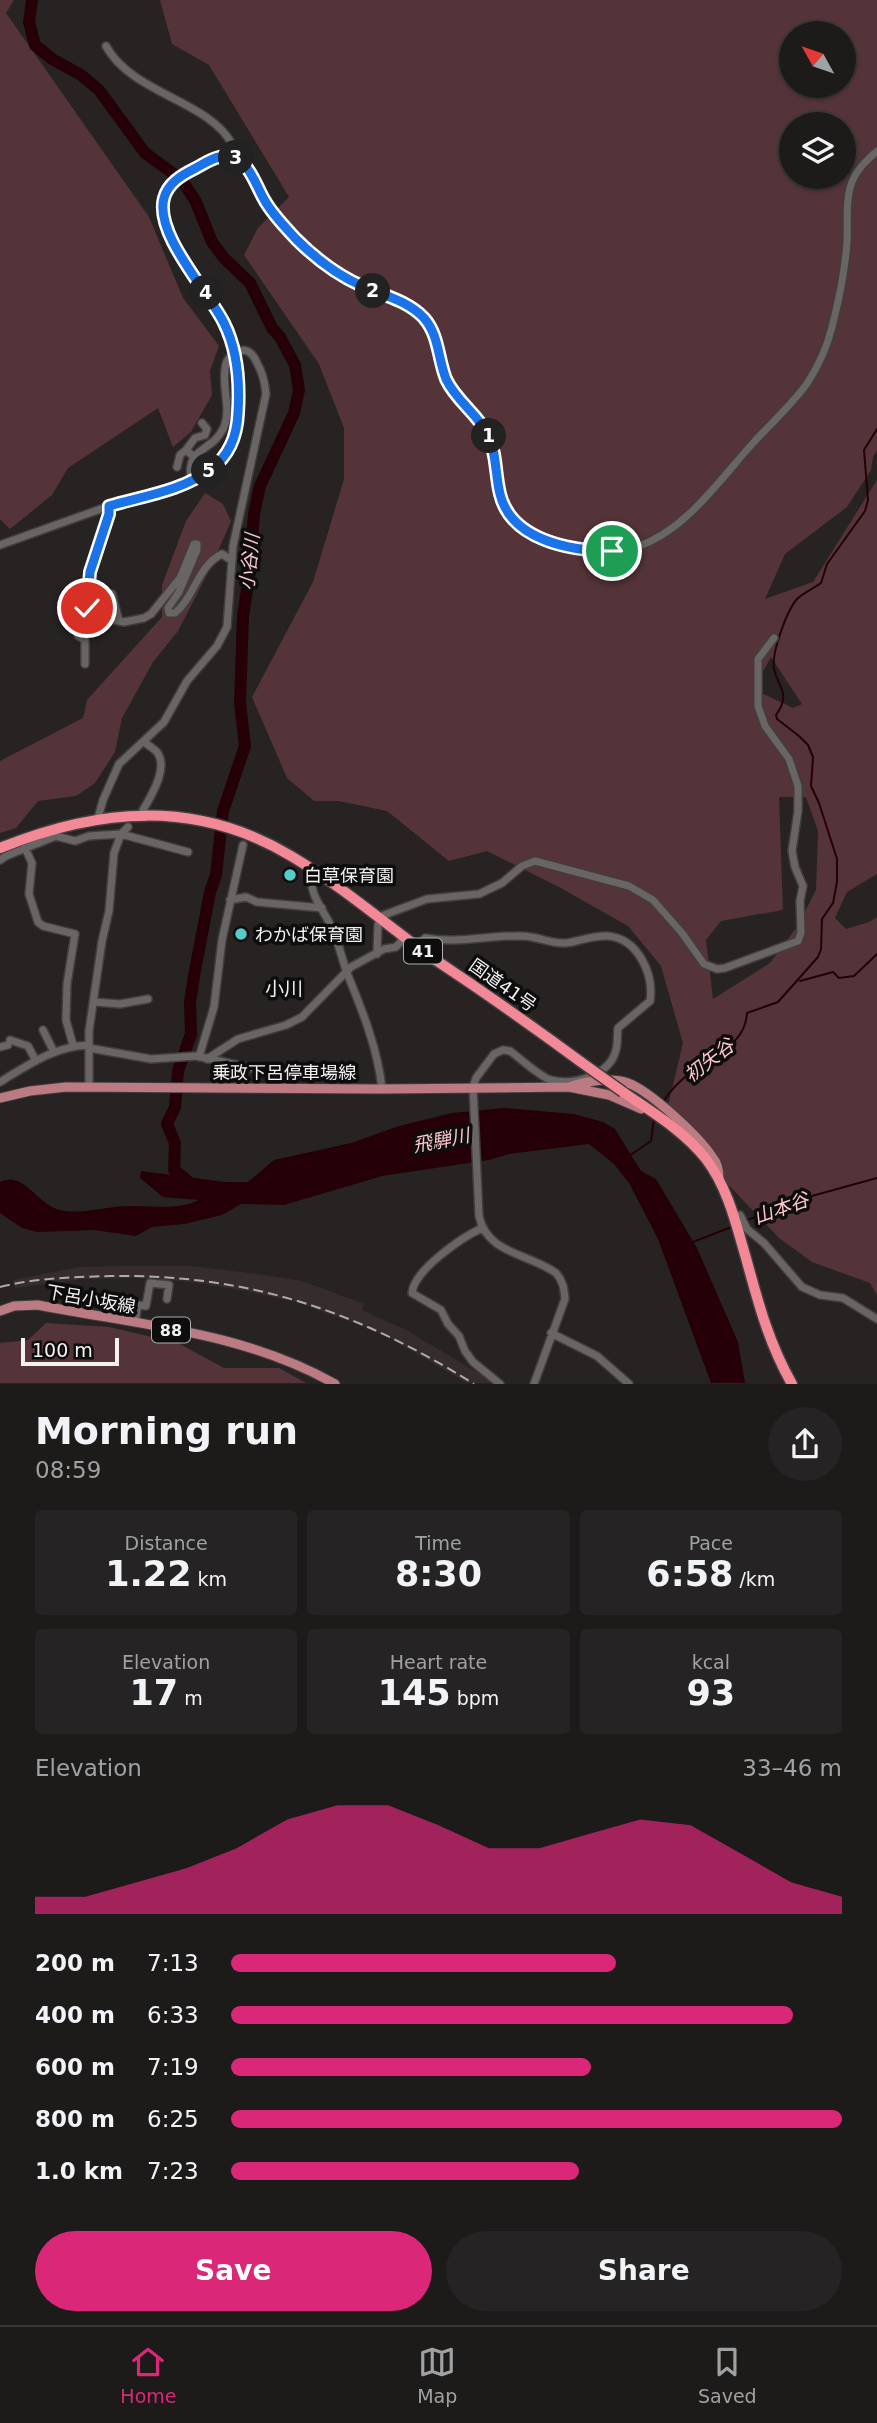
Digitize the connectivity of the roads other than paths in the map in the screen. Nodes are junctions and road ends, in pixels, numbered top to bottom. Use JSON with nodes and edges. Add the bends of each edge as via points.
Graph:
{"nodes":[{"id":1,"x":106,"y":46,"type":"dead end"},
{"id":2,"x":877,"y":151,"type":"edge"},
{"id":3,"x":232,"y":156,"type":"junction"},
{"id":4,"x":202,"y":423,"type":"dead end"},
{"id":5,"x":186,"y":450,"type":"junction"},
{"id":6,"x":194,"y":457,"type":"junction"},
{"id":7,"x":177,"y":467,"type":"dead end"},
{"id":8,"x":191,"y":480,"type":"junction"},
{"id":9,"x":109,"y":506,"type":"junction"},
{"id":10,"x":0,"y":545,"type":"edge"},
{"id":11,"x":231,"y":560,"type":"junction"},
{"id":12,"x":113,"y":594,"type":"dead end"},
{"id":13,"x":88,"y":615,"type":"junction"},
{"id":14,"x":119,"y":621,"type":"junction"},
{"id":15,"x":774,"y":638,"type":"dead end"},
{"id":16,"x":85,"y":664,"type":"dead end"},
{"id":17,"x":144,"y":742,"type":"junction"},
{"id":18,"x":143,"y":810,"type":"dead end"},
{"id":19,"x":99,"y":818,"type":"junction"},
{"id":20,"x":86,"y":820,"type":"junction"},
{"id":21,"x":128,"y":827,"type":"dead end"},
{"id":22,"x":121,"y":834,"type":"junction"},
{"id":23,"x":89,"y":836,"type":"junction"},
{"id":24,"x":243,"y":845,"type":"dead end"},
{"id":25,"x":0,"y":848,"type":"edge"},
{"id":26,"x":25,"y":848,"type":"junction"},
{"id":27,"x":188,"y":852,"type":"dead end"},
{"id":28,"x":0,"y":860,"type":"edge"},
{"id":29,"x":314,"y":872,"type":"junction"},
{"id":30,"x":230,"y":900,"type":"junction"},
{"id":31,"x":322,"y":908,"type":"junction"},
{"id":32,"x":384,"y":915,"type":"dead end"},
{"id":33,"x":378,"y":925,"type":"dead end"},
{"id":34,"x":405,"y":937,"type":"junction"},
{"id":35,"x":417,"y":947,"type":"junction"},
{"id":36,"x":377,"y":954,"type":"junction"},
{"id":37,"x":347,"y":972,"type":"junction"},
{"id":38,"x":148,"y":999,"type":"dead end"},
{"id":39,"x":95,"y":1002,"type":"junction"},
{"id":40,"x":43,"y":1030,"type":"dead end"},
{"id":41,"x":6,"y":1044,"type":"edge"},
{"id":42,"x":74,"y":1045,"type":"junction"},
{"id":43,"x":89,"y":1046,"type":"junction"},
{"id":44,"x":54,"y":1052,"type":"junction"},
{"id":45,"x":201,"y":1057,"type":"junction"},
{"id":46,"x":36,"y":1061,"type":"junction"},
{"id":47,"x":0,"y":1082,"type":"edge"},
{"id":48,"x":89,"y":1087,"type":"junction"},
{"id":49,"x":286,"y":1087,"type":"junction"},
{"id":50,"x":473,"y":1087,"type":"junction"},
{"id":51,"x":569,"y":1087,"type":"junction"},
{"id":52,"x":382,"y":1089,"type":"junction"},
{"id":53,"x":0,"y":1098,"type":"edge"},
{"id":54,"x":655,"y":1114,"type":"junction"},
{"id":55,"x":719,"y":1178,"type":"junction"},
{"id":56,"x":734,"y":1216,"type":"junction"},
{"id":57,"x":482,"y":1228,"type":"junction"},
{"id":58,"x":167,"y":1299,"type":"dead end"},
{"id":59,"x":0,"y":1311,"type":"edge"},
{"id":60,"x":877,"y":1319,"type":"edge"},
{"id":61,"x":135,"y":1322,"type":"junction"},
{"id":62,"x":551,"y":1333,"type":"junction"},
{"id":63,"x":335,"y":1384,"type":"edge"},
{"id":64,"x":500,"y":1384,"type":"edge"},
{"id":65,"x":534,"y":1384,"type":"edge"},
{"id":66,"x":629,"y":1384,"type":"edge"},
{"id":67,"x":792,"y":1384,"type":"edge"}],
"edges":[{"from":1,"to":3,"type":"street","via":[[131,74],[220,130],[232,144]]},
{"from":2,"to":3,"type":"street","via":[[850,186],[846,255],[835,311],[826,346],[808,381],[677,524],[650,541],[612,551],[573,548],[538,538],[509,516],[500,496],[491,440],[451,389],[425,319],[407,305],[327,266],[276,216],[250,172]]},
{"from":3,"to":8,"type":"street","bridge":true,"via":[[182,175],[164,196],[166,221],[179,253],[225,325],[238,367],[238,424],[232,444],[218,463]]},
{"from":4,"to":5,"type":"street","via":[[206,433],[191,441]]},
{"from":5,"to":6,"type":"street"},
{"from":5,"to":7,"type":"street"},
{"from":6,"to":8,"type":"street"},
{"from":6,"to":11,"type":"street","via":[[224,427],[230,357],[239,351],[251,353],[266,394]]},
{"from":8,"to":9,"type":"street"},
{"from":9,"to":10,"type":"street"},
{"from":9,"to":13,"type":"street","via":[[90,572]]},
{"from":11,"to":14,"type":"street","via":[[222,554],[213,559],[183,605],[169,613],[197,550],[194,544],[180,578],[151,614]]},
{"from":11,"to":17,"type":"street","via":[[227,627],[222,638],[187,681],[164,722]]},
{"from":12,"to":14,"type":"street"},
{"from":13,"to":14,"type":"street"},
{"from":13,"to":16,"type":"street","via":[[78,636],[85,640]]},
{"from":15,"to":32,"type":"street","via":[[758,659],[758,706],[765,726],[789,759],[798,786],[792,851],[803,886],[798,941],[716,969],[704,964],[653,900],[629,886],[535,861],[479,894],[427,899]]},
{"from":17,"to":18,"type":"street","via":[[157,752],[160,766],[153,794]]},
{"from":17,"to":19,"type":"street","via":[[120,764]]},
{"from":19,"to":20,"type":"highway","name":"国道41号","number":"41"},
{"from":19,"to":29,"type":"highway","name":"国道41号","number":"41","via":[[131,815],[200,820],[264,843]]},
{"from":20,"to":23,"type":"street"},
{"from":20,"to":25,"type":"highway","name":"国道41号","number":"41"},
{"from":21,"to":22,"type":"street"},
{"from":22,"to":23,"type":"street"},
{"from":22,"to":27,"type":"street"},
{"from":22,"to":39,"type":"street","via":[[114,853]]},
{"from":23,"to":26,"type":"street","via":[[75,841],[56,836]]},
{"from":24,"to":30,"type":"street"},
{"from":26,"to":28,"type":"street"},
{"from":26,"to":42,"type":"street","via":[[32,863],[29,894],[38,922],[75,934],[66,1020]]},
{"from":29,"to":31,"type":"street","via":[[312,888]]},
{"from":29,"to":34,"type":"highway","name":"国道41号","number":"41"},
{"from":30,"to":31,"type":"street","via":[[246,897]]},
{"from":30,"to":45,"type":"street","via":[[214,1007]]},
{"from":31,"to":37,"type":"street"},
{"from":33,"to":36,"type":"street"},
{"from":34,"to":35,"type":"highway","name":"国道41号","number":"41"},
{"from":34,"to":36,"type":"street","via":[[396,947]]},
{"from":35,"to":50,"type":"street","via":[[425,938],[519,936],[566,943],[609,936],[630,946],[650,974],[650,1001],[618,1028],[616,1050],[601,1072],[587,1079],[553,1081],[503,1050],[494,1054]]},
{"from":35,"to":54,"type":"highway","name":"国道41号","number":"41","bridge":true},
{"from":36,"to":37,"type":"street"},
{"from":37,"to":45,"type":"street","via":[[302,1017]]},
{"from":37,"to":52,"type":"street","via":[[368,1029]]},
{"from":38,"to":39,"type":"street"},
{"from":39,"to":43,"type":"street"},
{"from":40,"to":44,"type":"street"},
{"from":41,"to":46,"type":"street","via":[[28,1046]]},
{"from":42,"to":43,"type":"street"},
{"from":42,"to":44,"type":"street"},
{"from":43,"to":45,"type":"street","via":[[137,1058]]},
{"from":43,"to":48,"type":"street"},
{"from":44,"to":46,"type":"street"},
{"from":45,"to":49,"type":"street","via":[[257,1069],[281,1079]]},
{"from":46,"to":47,"type":"street"},
{"from":48,"to":49,"type":"main road","name":"乗政下呂停車場線"},
{"from":48,"to":53,"type":"main road","name":"乗政下呂停車場線","via":[[41,1089]]},
{"from":49,"to":52,"type":"main road","name":"乗政下呂停車場線"},
{"from":50,"to":51,"type":"main road","name":"乗政下呂停車場線"},
{"from":50,"to":52,"type":"main road","name":"乗政下呂停車場線"},
{"from":50,"to":57,"type":"street"},
{"from":51,"to":54,"type":"main road","via":[[609,1095]]},
{"from":51,"to":55,"type":"main road","via":[[615,1080],[639,1088],[703,1146],[719,1169]]},
{"from":54,"to":55,"type":"highway","name":"国道41号","number":"41","via":[[693,1143]]},
{"from":55,"to":56,"type":"highway","name":"国道41号","number":"41"},
{"from":56,"to":60,"type":"street","via":[[740,1214],[747,1229],[802,1287],[843,1298]]},
{"from":56,"to":67,"type":"highway","name":"国道41号","number":"41","via":[[761,1314]]},
{"from":57,"to":62,"type":"street","via":[[491,1241],[548,1267],[562,1279],[565,1299]]},
{"from":57,"to":64,"type":"street","via":[[426,1268],[412,1293],[441,1310],[473,1362]]},
{"from":58,"to":61,"type":"street","via":[[169,1285],[150,1283],[146,1306],[138,1306]]},
{"from":59,"to":61,"type":"main road","name":"下呂小坂線","number":"88","via":[[38,1305]]},
{"from":61,"to":63,"type":"main road","name":"下呂小坂線","number":"88","via":[[244,1344]]},
{"from":62,"to":65,"type":"street"},
{"from":62,"to":66,"type":"street","via":[[597,1356]]}]}
